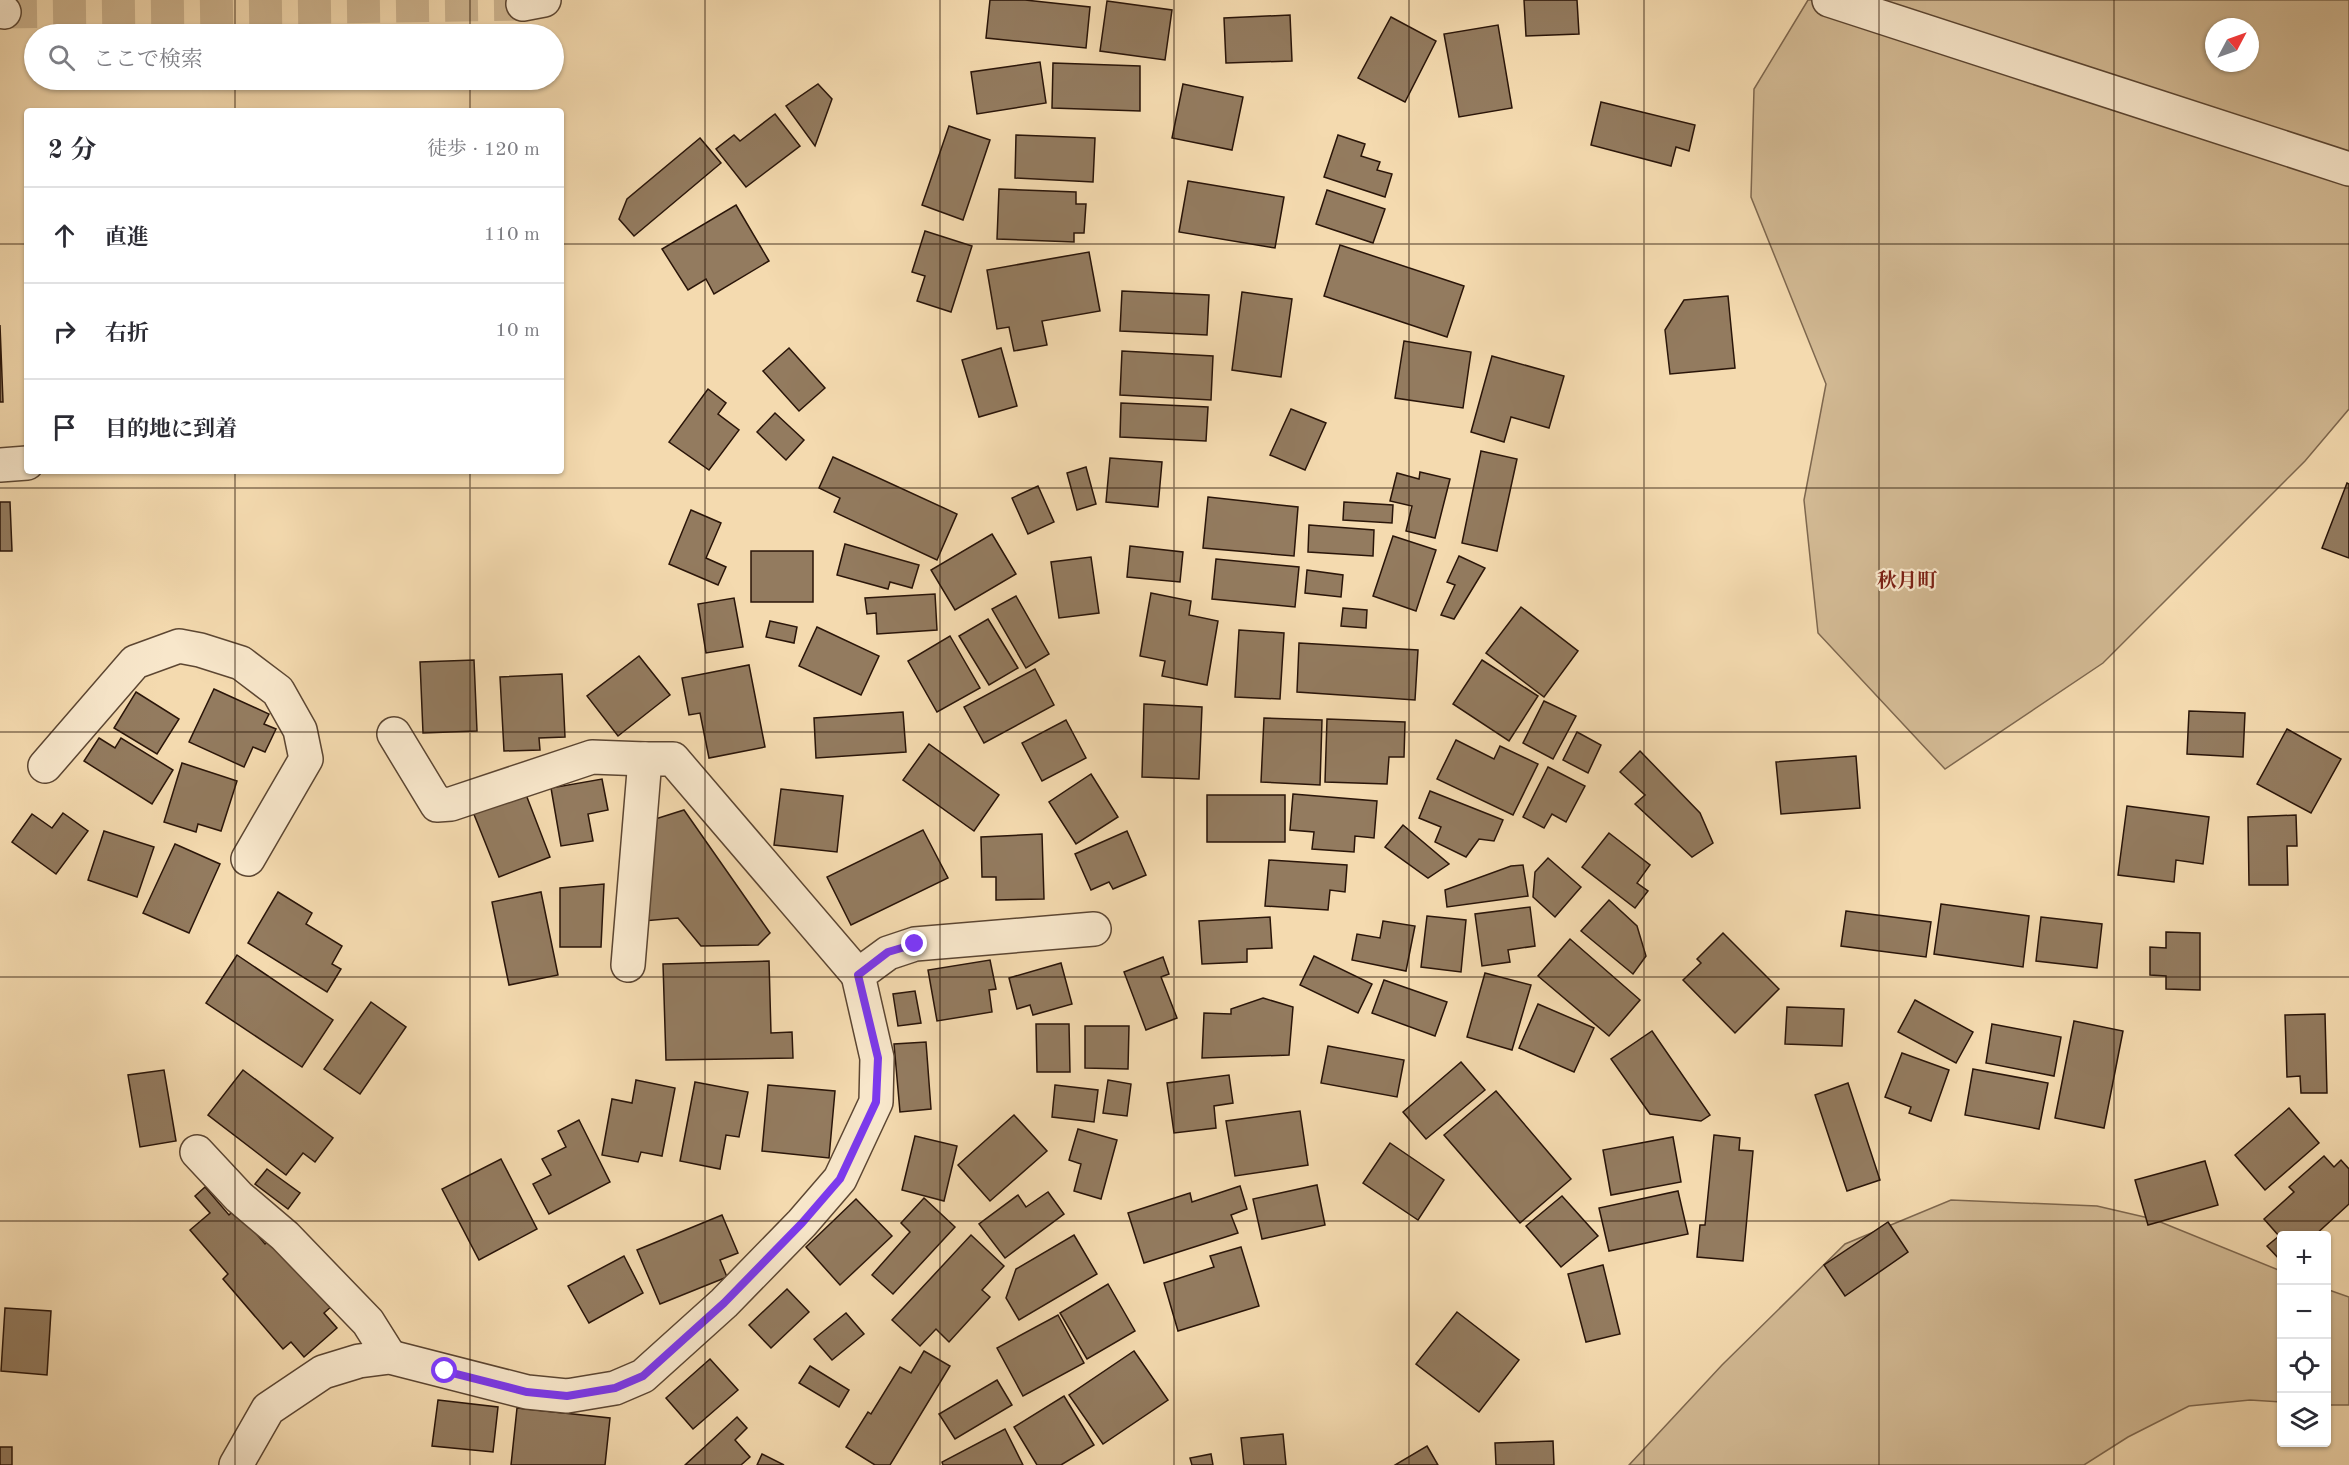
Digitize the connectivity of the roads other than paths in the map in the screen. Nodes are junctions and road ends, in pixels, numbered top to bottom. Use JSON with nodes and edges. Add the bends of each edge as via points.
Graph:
{"nodes":[{"id":1,"x":1829,"y":0,"type":"edge"},
{"id":2,"x":2349,"y":169,"type":"edge"},
{"id":3,"x":24,"y":463,"type":"edge"},
{"id":4,"x":0,"y":465,"type":"edge"},
{"id":5,"x":394,"y":734,"type":"dead end"},
{"id":6,"x":645,"y":759,"type":"junction"},
{"id":7,"x":45,"y":766,"type":"dead end"},
{"id":8,"x":248,"y":859,"type":"dead end"},
{"id":9,"x":1094,"y":929,"type":"dead end"},
{"id":10,"x":628,"y":965,"type":"dead end"},
{"id":11,"x":858,"y":975,"type":"junction"},
{"id":12,"x":197,"y":1152,"type":"dead end"},
{"id":13,"x":390,"y":1357,"type":"junction"},
{"id":14,"x":236,"y":1465,"type":"edge"}],
"edges":[{"from":1,"to":2,"type":"street"},
{"from":3,"to":4,"type":"street"},
{"from":5,"to":6,"type":"street","via":[[437,805],[451,804],[592,757]]},
{"from":6,"to":10,"type":"street"},
{"from":6,"to":11,"type":"street","via":[[673,759]]},
{"from":7,"to":8,"type":"street","via":[[135,662],[179,646],[242,663],[278,690],[300,730],[306,759]]},
{"from":9,"to":11,"type":"street","via":[[915,944],[888,952]]},
{"from":11,"to":13,"type":"street","via":[[878,1058],[876,1102],[844,1170],[802,1223],[724,1303],[643,1376],[615,1388],[567,1396],[527,1392]]},
{"from":12,"to":13,"type":"street","via":[[368,1322]]},
{"from":13,"to":14,"type":"street","via":[[323,1372],[297,1388],[268,1409]]}]}
